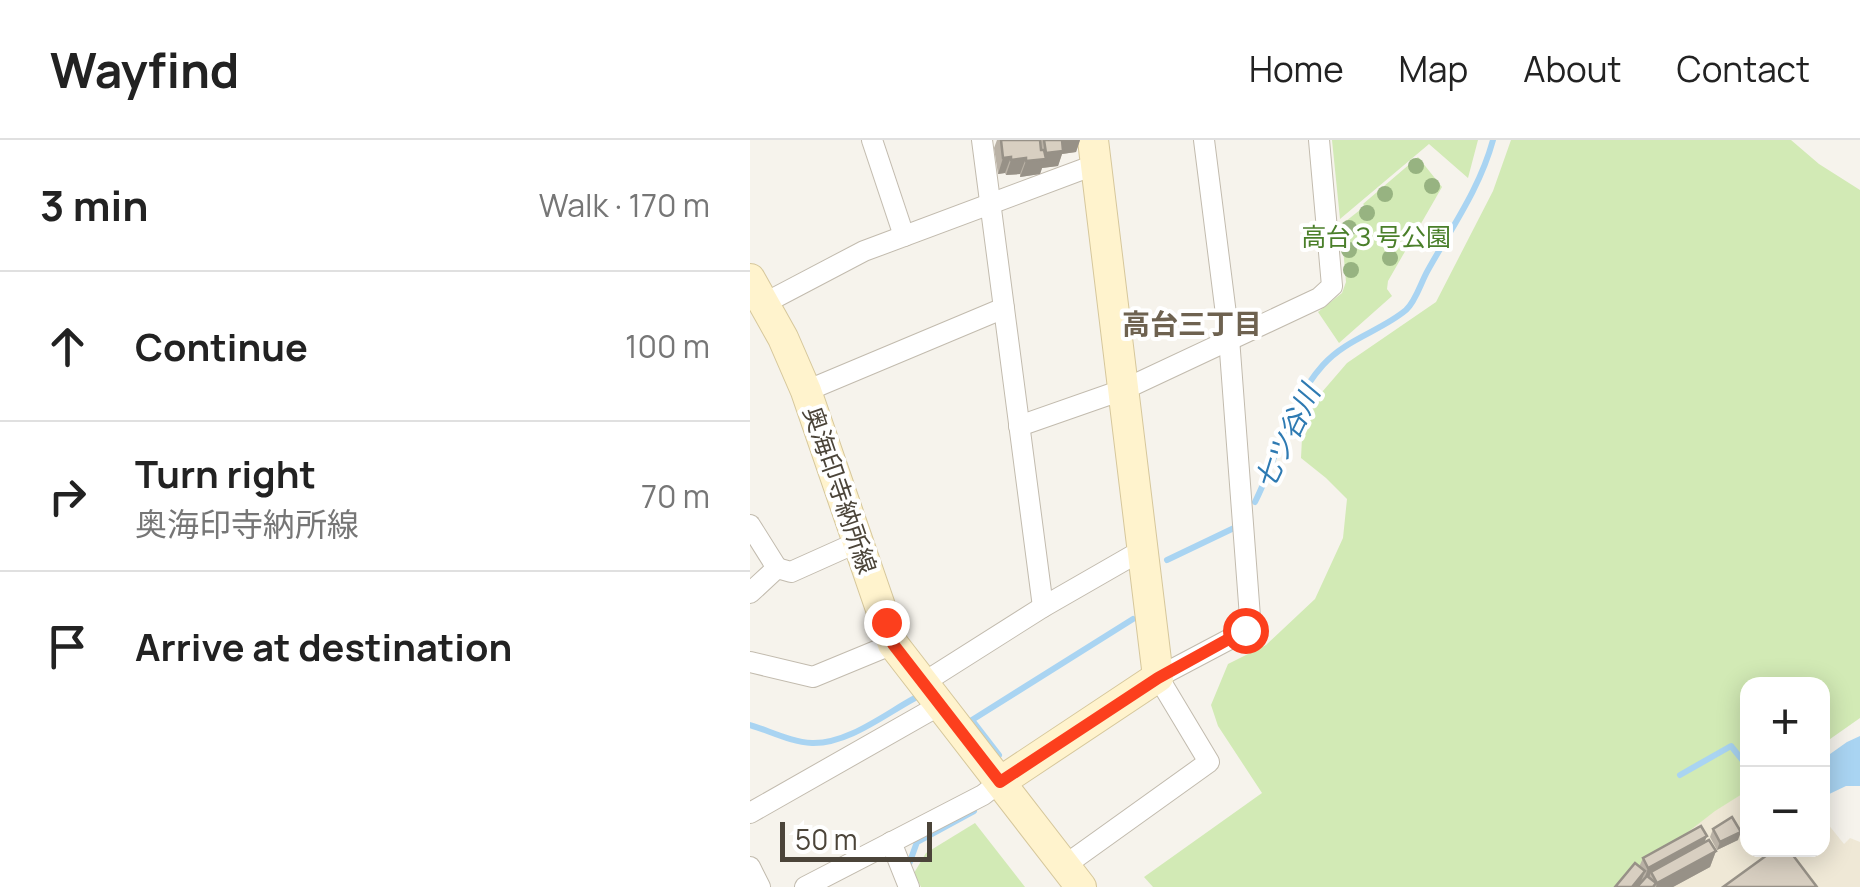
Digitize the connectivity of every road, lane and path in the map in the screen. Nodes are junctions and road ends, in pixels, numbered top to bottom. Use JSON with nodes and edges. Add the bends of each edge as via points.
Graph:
{"nodes":[{"id":1,"x":872,"y":140,"type":"edge"},
{"id":2,"x":982,"y":140,"type":"edge"},
{"id":3,"x":1204,"y":140,"type":"edge"},
{"id":4,"x":1319,"y":140,"type":"edge"},
{"id":5,"x":1095,"y":152,"type":"edge"},
{"id":6,"x":990,"y":204,"type":"junction"},
{"id":7,"x":904,"y":236,"type":"junction"},
{"id":8,"x":754,"y":288,"type":"edge"},
{"id":9,"x":1004,"y":308,"type":"junction"},
{"id":10,"x":1228,"y":338,"type":"junction"},
{"id":11,"x":1125,"y":389,"type":"junction"},
{"id":12,"x":806,"y":391,"type":"junction"},
{"id":13,"x":1019,"y":426,"type":"junction"},
{"id":14,"x":750,"y":526,"type":"edge"},
{"id":15,"x":858,"y":542,"type":"junction"},
{"id":16,"x":1144,"y":549,"type":"junction"},
{"id":17,"x":777,"y":568,"type":"junction"},
{"id":18,"x":750,"y":593,"type":"edge"},
{"id":19,"x":1043,"y":607,"type":"junction"},
{"id":20,"x":893,"y":644,"type":"junction"},
{"id":21,"x":750,"y":662,"type":"edge"},
{"id":22,"x":1158,"y":678,"type":"junction"},
{"id":23,"x":932,"y":694,"type":"junction"},
{"id":24,"x":1000,"y":782,"type":"junction"},
{"id":25,"x":750,"y":813,"type":"edge"},
{"id":26,"x":891,"y":842,"type":"junction"},
{"id":27,"x":750,"y":867,"type":"edge"},
{"id":28,"x":1069,"y":878,"type":"edge"},
{"id":29,"x":760,"y":887,"type":"edge"},
{"id":30,"x":805,"y":887,"type":"edge"},
{"id":31,"x":909,"y":887,"type":"edge"}],
"edges":[{"from":1,"to":7,"type":"street"},
{"from":2,"to":6,"type":"street"},
{"from":3,"to":10,"type":"street"},
{"from":4,"to":10,"type":"street","via":[[1332,286]]},
{"from":5,"to":6,"type":"street"},
{"from":5,"to":11,"type":"street"},
{"from":6,"to":7,"type":"street"},
{"from":6,"to":9,"type":"street"},
{"from":7,"to":8,"type":"street"},
{"from":8,"to":12,"type":"street","name":"奥海印寺納所線"},
{"from":9,"to":12,"type":"street"},
{"from":9,"to":13,"type":"street"},
{"from":10,"to":11,"type":"street"},
{"from":10,"to":22,"type":"street","via":[[1250,617],[1245,630]]},
{"from":11,"to":13,"type":"street"},
{"from":11,"to":16,"type":"street"},
{"from":12,"to":15,"type":"street","name":"奥海印寺納所線"},
{"from":13,"to":19,"type":"street"},
{"from":14,"to":17,"type":"street"},
{"from":15,"to":17,"type":"street","via":[[791,572]]},
{"from":15,"to":20,"type":"street","name":"奥海印寺納所線"},
{"from":16,"to":19,"type":"street"},
{"from":16,"to":22,"type":"street"},
{"from":17,"to":18,"type":"street"},
{"from":19,"to":23,"type":"street"},
{"from":20,"to":21,"type":"street","via":[[813,677]]},
{"from":20,"to":23,"type":"street","name":"奥海印寺納所線"},
{"from":22,"to":24,"type":"street"},
{"from":22,"to":28,"type":"street","via":[[1209,762]]},
{"from":23,"to":24,"type":"street","name":"奥海印寺納所線"},
{"from":23,"to":25,"type":"street"},
{"from":24,"to":26,"type":"street"},
{"from":24,"to":28,"type":"street","name":"奥海印寺納所線"},
{"from":26,"to":30,"type":"street"},
{"from":26,"to":31,"type":"street"},
{"from":27,"to":29,"type":"street"}]}
